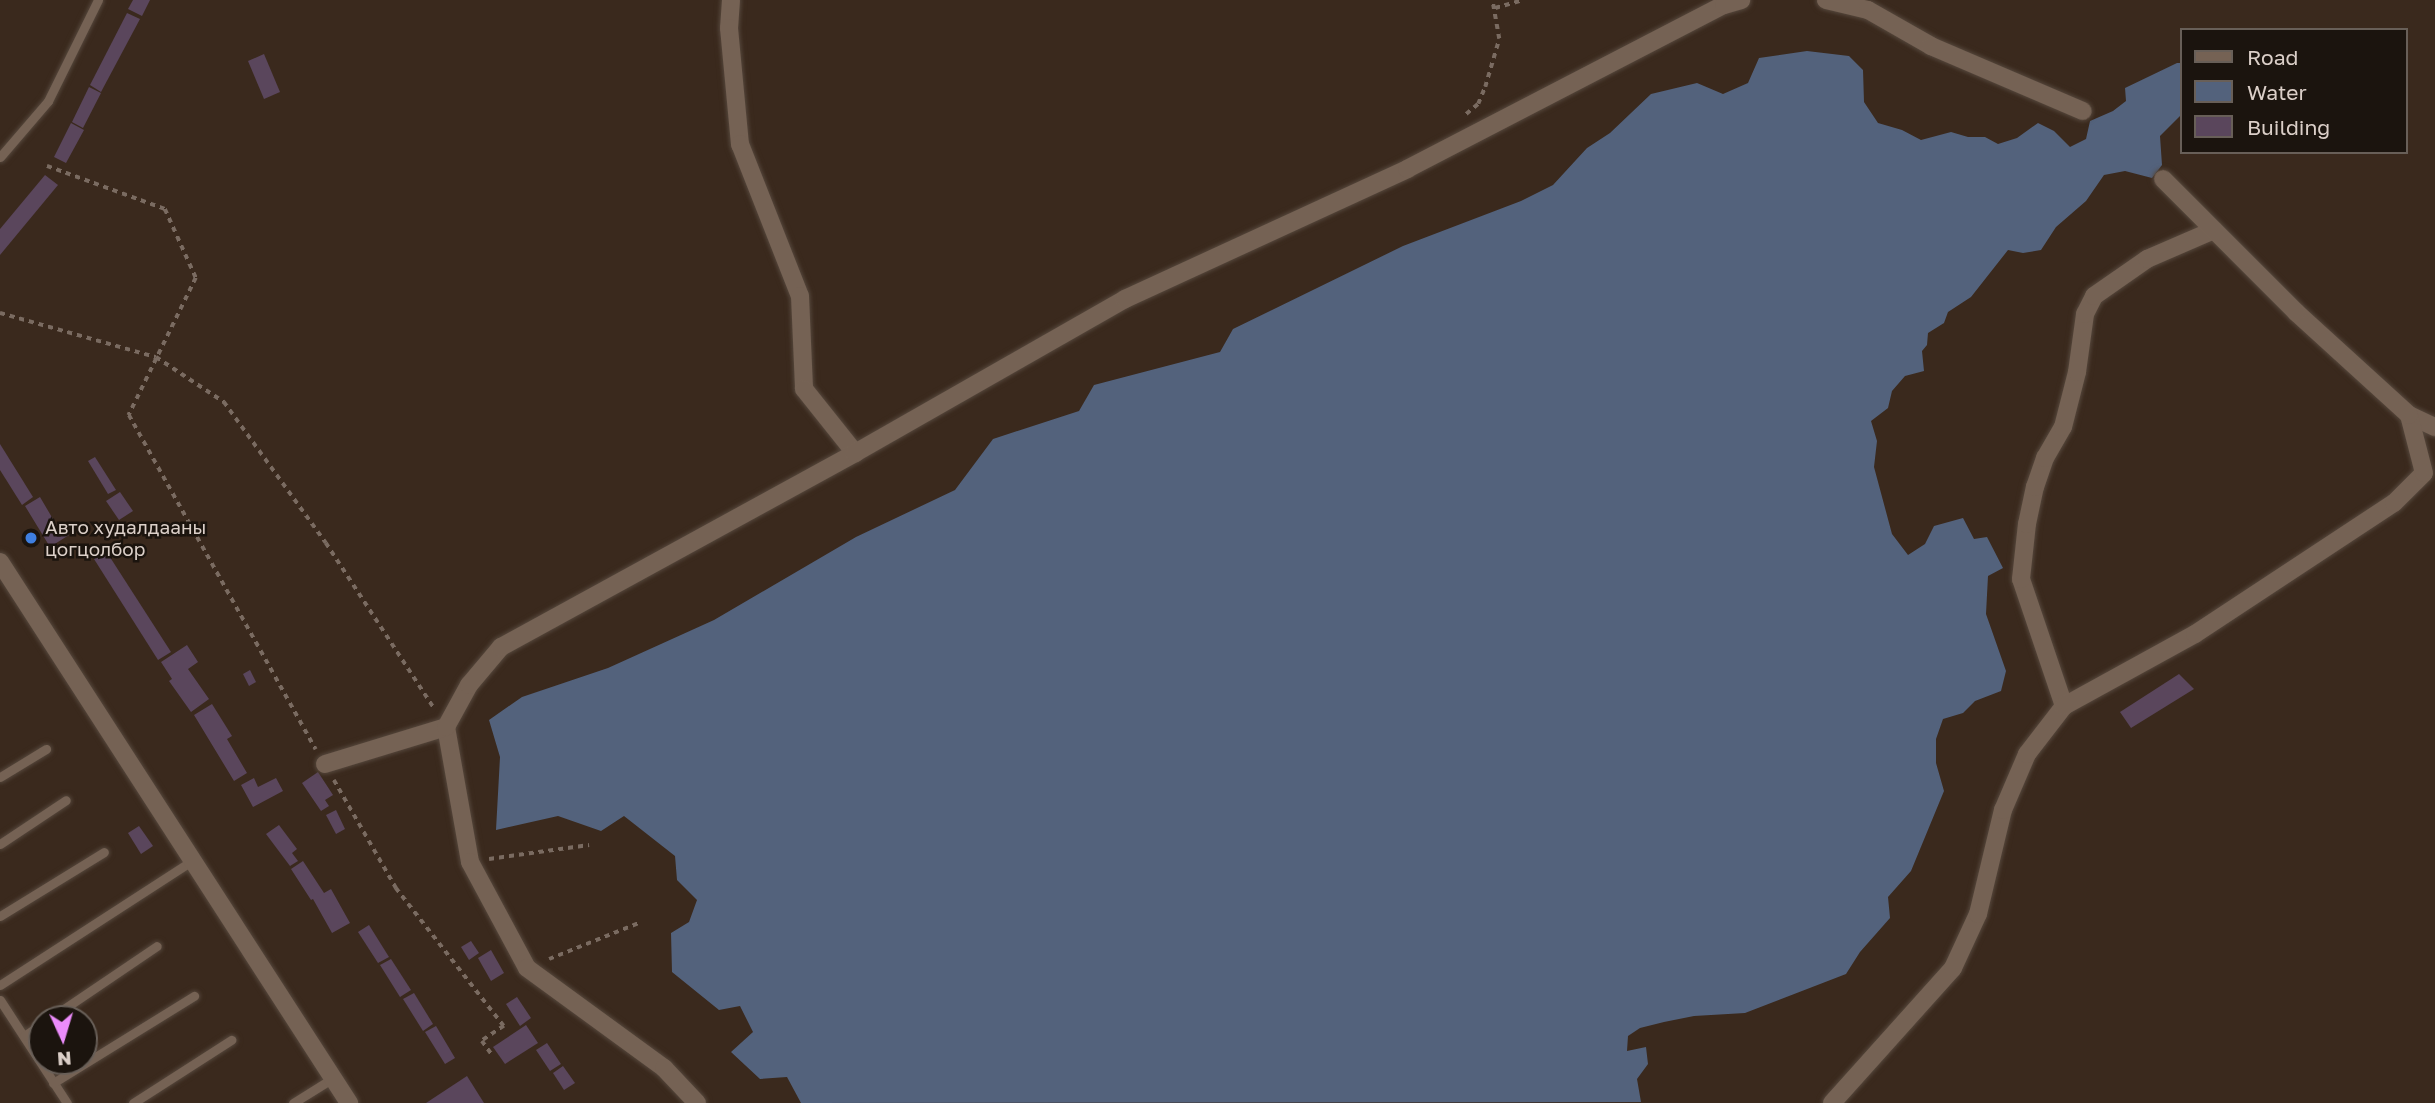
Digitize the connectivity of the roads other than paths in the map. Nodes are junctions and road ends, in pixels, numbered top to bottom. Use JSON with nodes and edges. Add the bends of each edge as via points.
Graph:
{"nodes":[{"id":1,"x":98,"y":0,"type":"edge"},
{"id":2,"x":731,"y":0,"type":"edge"},
{"id":3,"x":1741,"y":0,"type":"edge"},
{"id":4,"x":1826,"y":0,"type":"edge"},
{"id":5,"x":2083,"y":111,"type":"dead end"},
{"id":6,"x":0,"y":157,"type":"edge"},
{"id":7,"x":2163,"y":179,"type":"dead end"},
{"id":8,"x":2214,"y":230,"type":"junction"},
{"id":9,"x":2409,"y":415,"type":"junction"},
{"id":10,"x":2435,"y":427,"type":"edge"},
{"id":11,"x":855,"y":453,"type":"junction"},
{"id":12,"x":2430,"y":466,"type":"edge"},
{"id":13,"x":0,"y":562,"type":"edge"},
{"id":14,"x":2064,"y":706,"type":"junction"},
{"id":15,"x":446,"y":727,"type":"junction"},
{"id":16,"x":46,"y":749,"type":"dead end"},
{"id":17,"x":325,"y":764,"type":"road end"},
{"id":18,"x":0,"y":777,"type":"edge"},
{"id":19,"x":66,"y":800,"type":"dead end"},
{"id":20,"x":0,"y":844,"type":"edge"},
{"id":21,"x":104,"y":852,"type":"dead end"},
{"id":22,"x":193,"y":860,"type":"junction"},
{"id":23,"x":0,"y":916,"type":"edge"},
{"id":24,"x":157,"y":946,"type":"dead end"},
{"id":25,"x":0,"y":985,"type":"edge"},
{"id":26,"x":194,"y":996,"type":"dead end"},
{"id":27,"x":0,"y":1000,"type":"edge"},
{"id":28,"x":70,"y":1005,"type":"edge"},
{"id":29,"x":28,"y":1033,"type":"edge"},
{"id":30,"x":24,"y":1036,"type":"junction"},
{"id":31,"x":231,"y":1040,"type":"dead end"},
{"id":32,"x":333,"y":1078,"type":"junction"},
{"id":33,"x":54,"y":1083,"type":"junction"},
{"id":34,"x":66,"y":1103,"type":"edge"},
{"id":35,"x":133,"y":1103,"type":"edge"},
{"id":36,"x":293,"y":1103,"type":"edge"},
{"id":37,"x":349,"y":1103,"type":"edge"},
{"id":38,"x":697,"y":1103,"type":"edge"},
{"id":39,"x":1832,"y":1103,"type":"edge"}],
"edges":[{"from":1,"to":6,"type":"lane","via":[[48,101]]},
{"from":2,"to":11,"type":"street","via":[[729,28],[740,144],[800,296],[804,389]]},
{"from":3,"to":11,"type":"street","via":[[1407,169],[1125,299]]},
{"from":4,"to":5,"type":"street","via":[[1868,9],[1931,46]]},
{"from":7,"to":8,"type":"street"},
{"from":8,"to":9,"type":"street"},
{"from":8,"to":14,"type":"street","via":[[2147,259],[2094,296],[2085,314],[2063,427],[2035,487],[2021,579]]},
{"from":9,"to":10,"type":"street"},
{"from":9,"to":12,"type":"street"},
{"from":11,"to":15,"type":"street","via":[[501,647],[469,685]]},
{"from":12,"to":14,"type":"street","via":[[2395,503],[2195,634]]},
{"from":13,"to":22,"type":"street"},
{"from":14,"to":39,"type":"street","via":[[2027,754],[2003,810],[1978,914],[1953,968]]},
{"from":15,"to":17,"type":"street"},
{"from":15,"to":38,"type":"street","via":[[470,862],[527,968],[664,1069]]},
{"from":16,"to":18,"type":"lane"},
{"from":19,"to":20,"type":"lane"},
{"from":21,"to":23,"type":"lane"},
{"from":22,"to":25,"type":"lane"},
{"from":22,"to":32,"type":"street"},
{"from":24,"to":28,"type":"lane"},
{"from":26,"to":33,"type":"lane"},
{"from":27,"to":30,"type":"lane"},
{"from":29,"to":30,"type":"lane"},
{"from":30,"to":33,"type":"lane"},
{"from":31,"to":35,"type":"lane"},
{"from":32,"to":36,"type":"lane"},
{"from":32,"to":37,"type":"street"},
{"from":33,"to":34,"type":"lane"}]}
